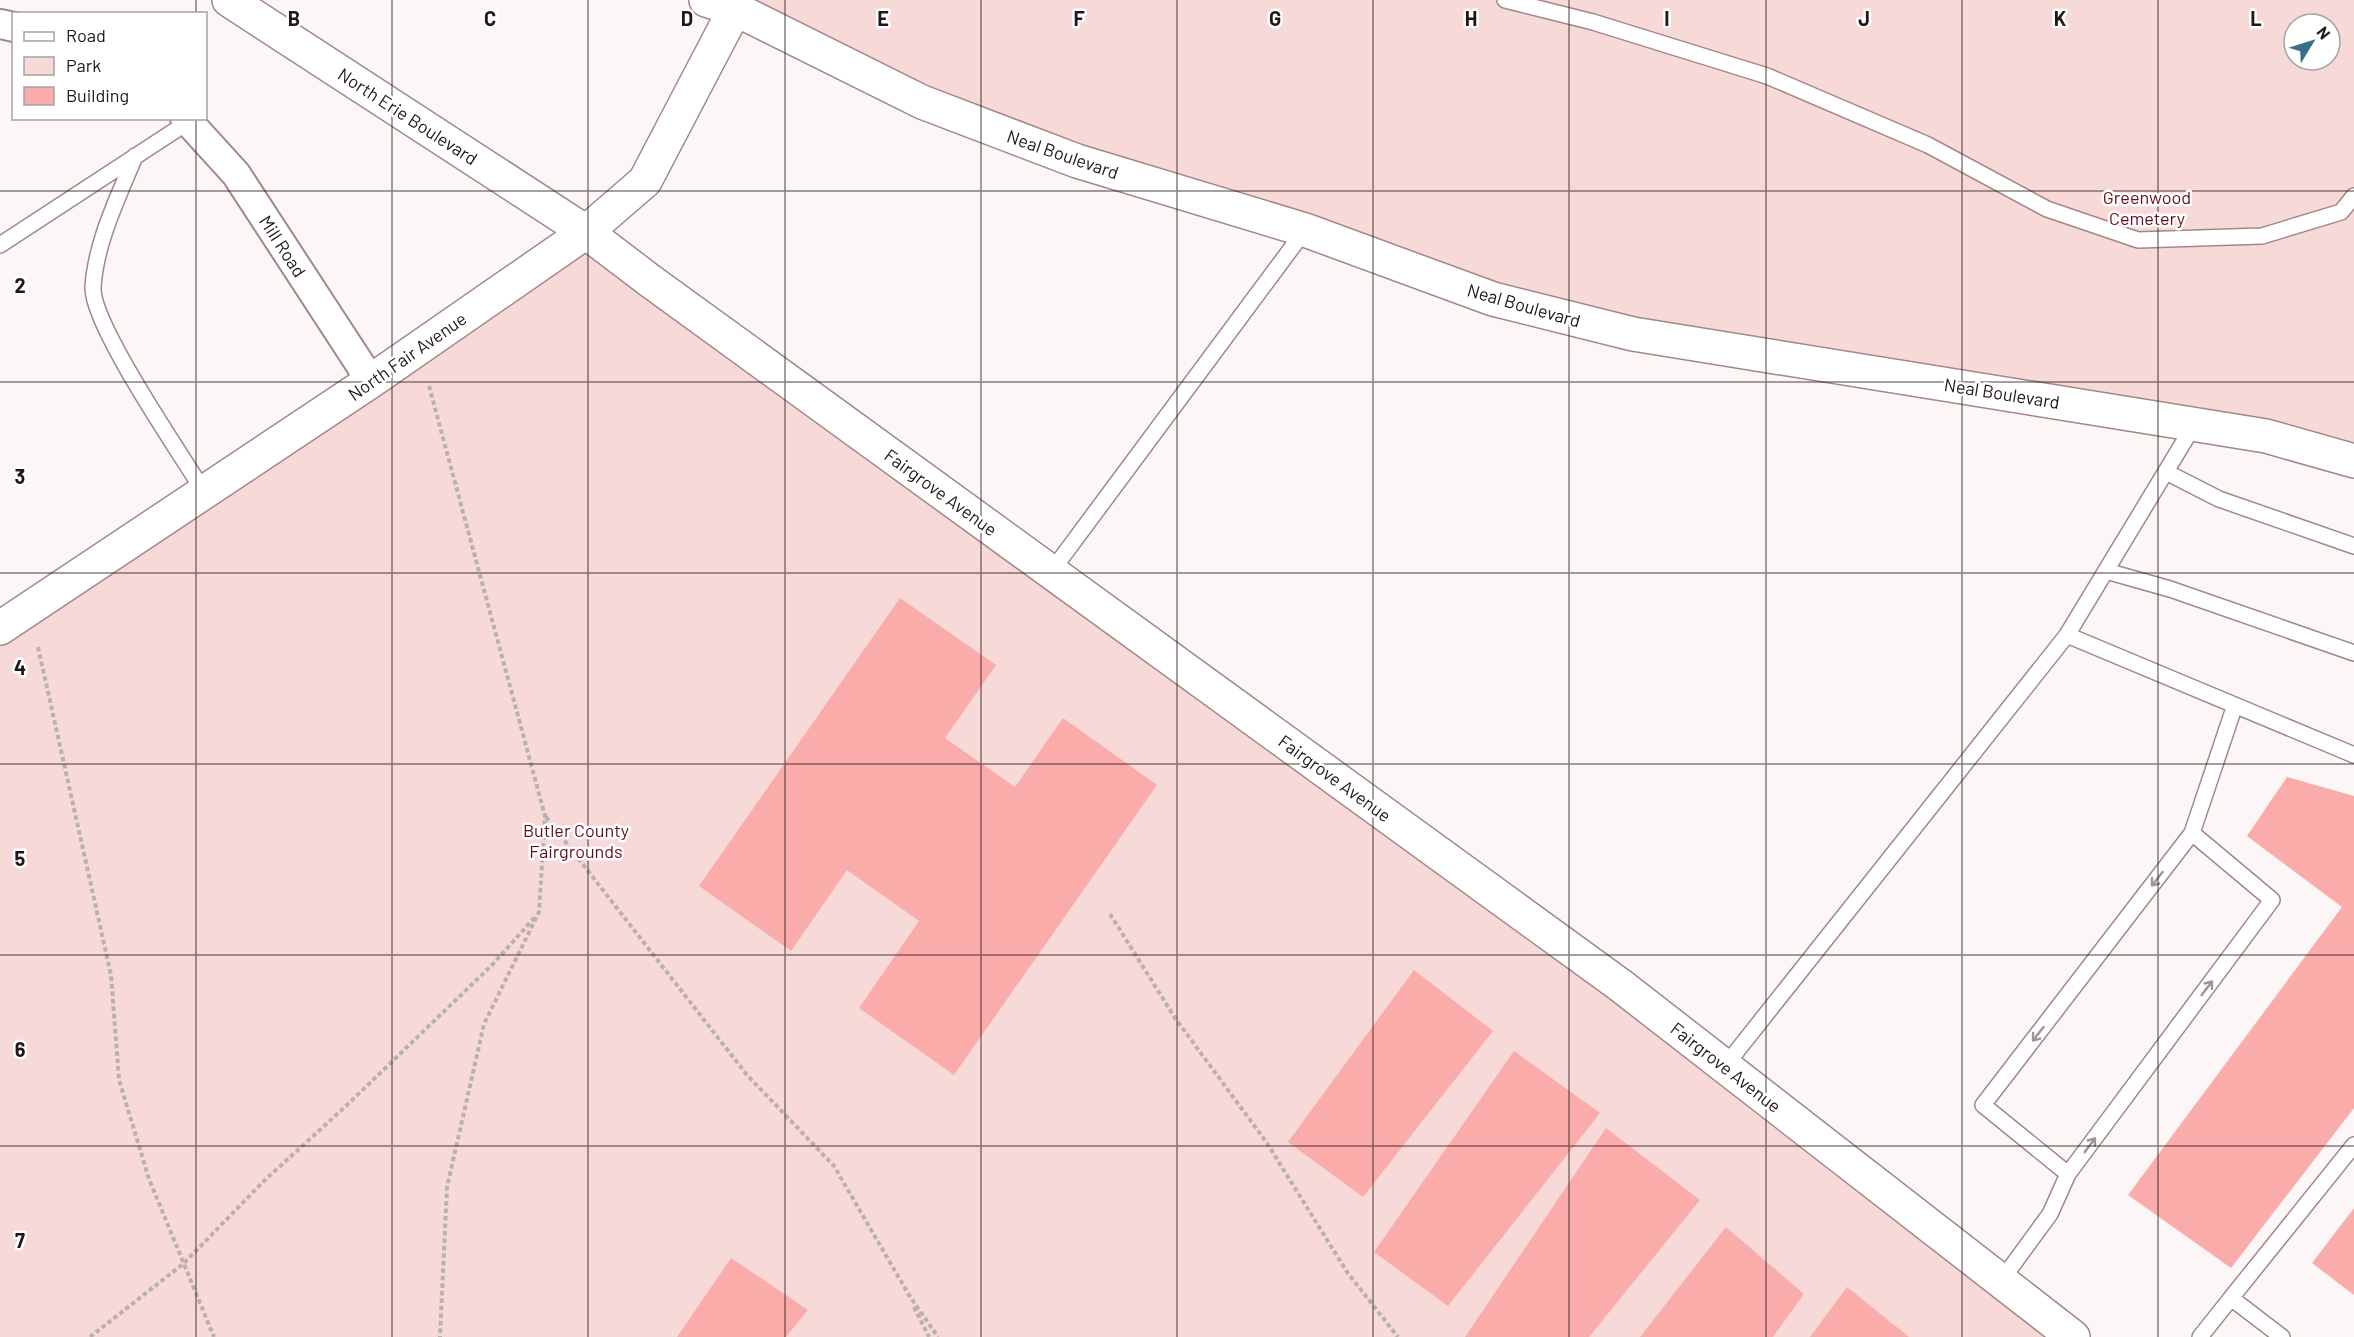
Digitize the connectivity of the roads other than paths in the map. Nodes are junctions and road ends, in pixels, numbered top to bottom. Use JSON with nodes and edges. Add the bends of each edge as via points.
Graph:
{"nodes":[{"id":1,"x":229,"y":0,"type":"edge"},
{"id":2,"x":1504,"y":0,"type":"edge"},
{"id":3,"x":720,"y":5,"type":"edge"},
{"id":4,"x":186,"y":120,"type":"edge"},
{"id":5,"x":135,"y":156,"type":"junction"},
{"id":6,"x":2354,"y":196,"type":"edge"},
{"id":7,"x":2348,"y":214,"type":"edge"},
{"id":8,"x":1305,"y":230,"type":"junction"},
{"id":9,"x":586,"y":232,"type":"junction"},
{"id":10,"x":0,"y":245,"type":"edge"},
{"id":11,"x":371,"y":381,"type":"junction"},
{"id":12,"x":2194,"y":424,"type":"junction"},
{"id":13,"x":2354,"y":461,"type":"edge"},
{"id":14,"x":2166,"y":472,"type":"junction"},
{"id":15,"x":204,"y":492,"type":"junction"},
{"id":16,"x":2354,"y":546,"type":"edge"},
{"id":17,"x":2106,"y":571,"type":"junction"},
{"id":18,"x":1051,"y":572,"type":"junction"},
{"id":19,"x":0,"y":628,"type":"edge"},
{"id":20,"x":2067,"y":635,"type":"junction"},
{"id":21,"x":2354,"y":653,"type":"edge"},
{"id":22,"x":2235,"y":705,"type":"junction"},
{"id":23,"x":2354,"y":755,"type":"edge"},
{"id":24,"x":2192,"y":833,"type":"junction"},
{"id":25,"x":1725,"y":1066,"type":"junction"},
{"id":26,"x":2354,"y":1145,"type":"edge"},
{"id":27,"x":2068,"y":1174,"type":"junction"},
{"id":28,"x":2001,"y":1281,"type":"junction"},
{"id":29,"x":2231,"y":1298,"type":"junction"},
{"id":30,"x":2073,"y":1337,"type":"edge"},
{"id":31,"x":2200,"y":1337,"type":"edge"},
{"id":32,"x":2282,"y":1337,"type":"edge"}],
"edges":[{"from":1,"to":9,"type":"main road","name":"North Erie Boulevard"},
{"from":2,"to":7,"type":"lane","via":[[1593,22],[1767,76],[1928,145],[2047,209],[2138,240],[2262,236]]},
{"from":3,"to":8,"type":"main road","name":"Neal Boulevard","via":[[922,102],[1077,161]]},
{"from":3,"to":9,"type":"main road","name":"North Fair Avenue","via":[[645,181]]},
{"from":4,"to":5,"type":"lane"},
{"from":4,"to":11,"type":"street","name":"Mill Road","via":[[236,174]]},
{"from":5,"to":10,"type":"lane"},
{"from":5,"to":15,"type":"lane","via":[[97,258],[93,290],[100,319]]},
{"from":6,"to":7,"type":"lane"},
{"from":8,"to":12,"type":"main road","name":"Neal Boulevard","via":[[1493,298],[1633,334]]},
{"from":8,"to":18,"type":"lane"},
{"from":9,"to":11,"type":"main road","name":"North Fair Avenue"},
{"from":9,"to":18,"type":"main road","name":"Fairgrove Avenue"},
{"from":11,"to":15,"type":"main road","name":"North Fair Avenue"},
{"from":12,"to":13,"type":"main road","name":"Neal Boulevard","via":[[2266,436]]},
{"from":12,"to":14,"type":"lane"},
{"from":14,"to":16,"type":"lane","via":[[2219,499]]},
{"from":14,"to":17,"type":"lane"},
{"from":15,"to":19,"type":"main road","name":"North Fair Avenue"},
{"from":17,"to":20,"type":"lane"},
{"from":17,"to":21,"type":"lane","via":[[2170,589]]},
{"from":18,"to":25,"type":"main road","name":"Fairgrove Avenue","via":[[1620,985]]},
{"from":20,"to":22,"type":"lane"},
{"from":20,"to":25,"type":"lane"},
{"from":22,"to":23,"type":"lane"},
{"from":22,"to":24,"type":"lane"},
{"from":27,"to":24,"type":"lane","one_way":true,"via":[[2272,900]]},
{"from":24,"to":27,"type":"lane","one_way":true,"via":[[1983,1105]]},
{"from":25,"to":28,"type":"main road","name":"Fairgrove Avenue"},
{"from":26,"to":29,"type":"lane"},
{"from":27,"to":28,"type":"lane","via":[[2050,1214]]},
{"from":28,"to":30,"type":"main road","name":"Fairgrove Avenue"},
{"from":29,"to":31,"type":"lane"},
{"from":29,"to":32,"type":"lane"}]}
